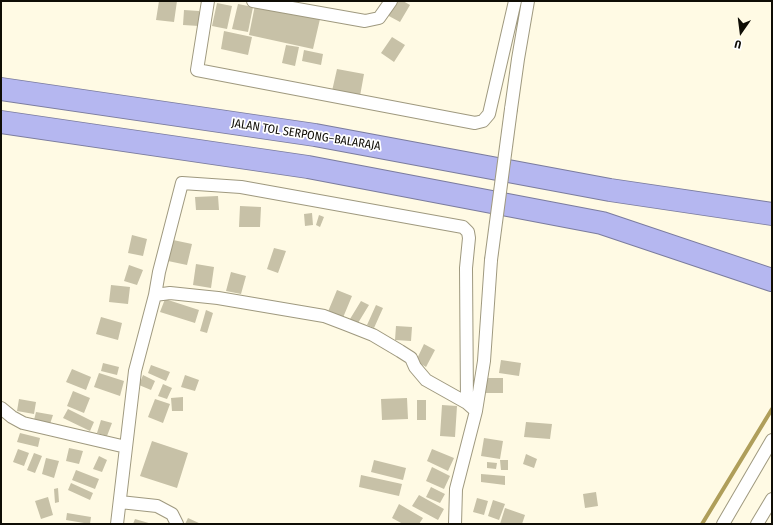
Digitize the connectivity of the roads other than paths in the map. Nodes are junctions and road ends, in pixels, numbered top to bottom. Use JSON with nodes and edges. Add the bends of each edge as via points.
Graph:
{"nodes":[{"id":1,"x":208,"y":1,"type":"edge"},
{"id":2,"x":253,"y":1,"type":"edge"},
{"id":3,"x":391,"y":1,"type":"edge"},
{"id":4,"x":515,"y":1,"type":"edge"},
{"id":5,"x":528,"y":1,"type":"edge"},
{"id":6,"x":1,"y":89,"type":"edge"},
{"id":7,"x":1,"y":122,"type":"edge"},
{"id":8,"x":772,"y":214,"type":"edge"},
{"id":9,"x":772,"y":280,"type":"edge"},
{"id":10,"x":155,"y":295,"type":"junction"},
{"id":11,"x":467,"y":402,"type":"junction"},
{"id":12,"x":1,"y":408,"type":"edge"},
{"id":13,"x":476,"y":411,"type":"junction"},
{"id":14,"x":772,"y":440,"type":"edge"},
{"id":15,"x":126,"y":447,"type":"junction"},
{"id":16,"x":772,"y":499,"type":"edge"},
{"id":17,"x":120,"y":502,"type":"junction"},
{"id":18,"x":117,"y":524,"type":"edge"},
{"id":19,"x":177,"y":524,"type":"edge"},
{"id":20,"x":455,"y":524,"type":"edge"},
{"id":21,"x":723,"y":524,"type":"edge"},
{"id":22,"x":757,"y":524,"type":"edge"}],
"edges":[{"from":1,"to":4,"type":"street","via":[[197,70],[475,123],[483,121],[489,114]]},
{"from":2,"to":3,"type":"street","via":[[365,21],[379,18]]},
{"from":5,"to":13,"type":"street","bridge":true,"via":[[491,260],[484,361]]},
{"from":6,"to":8,"type":"highway","name":"JALAN TOL SERPONG–BALARAJA","via":[[314,135],[610,190]]},
{"from":7,"to":9,"type":"highway","via":[[308,167],[602,223]]},
{"from":10,"to":11,"type":"street","via":[[170,293],[218,298],[324,316],[373,335],[400,350],[411,358],[426,380]]},
{"from":10,"to":11,"type":"street","via":[[182,184],[242,187],[463,227],[469,238],[466,268]]},
{"from":10,"to":15,"type":"street","via":[[134,372]]},
{"from":11,"to":13,"type":"street"},
{"from":12,"to":15,"type":"street","via":[[24,423]]},
{"from":13,"to":20,"type":"street","via":[[456,488]]},
{"from":14,"to":21,"type":"street"},
{"from":15,"to":17,"type":"street"},
{"from":16,"to":22,"type":"street"},
{"from":17,"to":18,"type":"street"},
{"from":17,"to":19,"type":"street","via":[[157,506],[172,514]]}]}
